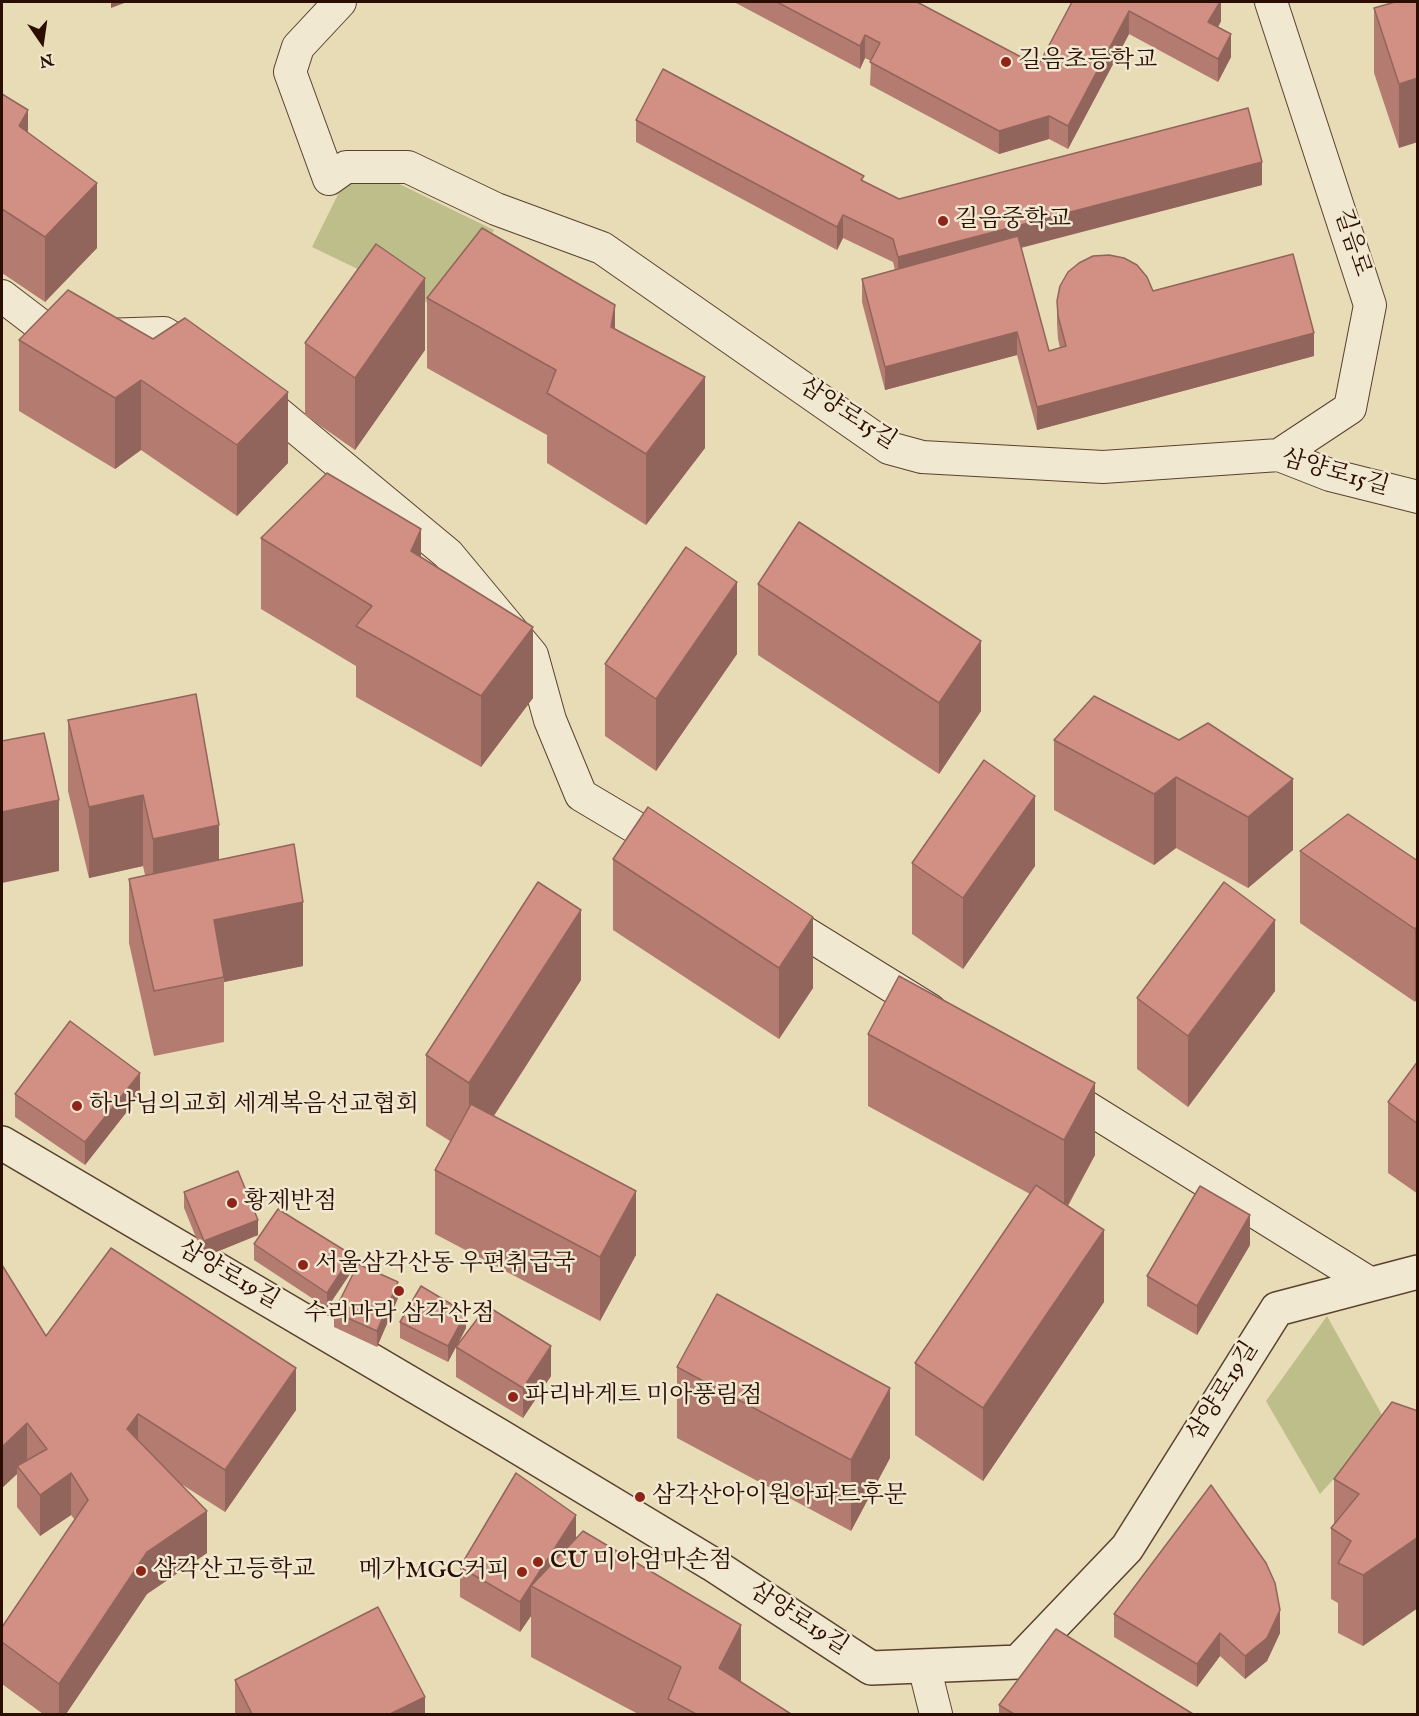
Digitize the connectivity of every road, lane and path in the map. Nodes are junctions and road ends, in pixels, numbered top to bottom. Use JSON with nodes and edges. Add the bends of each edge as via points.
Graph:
{"nodes":[{"id":1,"x":340,"y":2,"type":"edge"},
{"id":2,"x":1271,"y":2,"type":"edge"},
{"id":3,"x":2,"y":296,"type":"edge"},
{"id":4,"x":1279,"y":455,"type":"junction"},
{"id":5,"x":1418,"y":497,"type":"edge"},
{"id":6,"x":695,"y":864,"type":"edge"},
{"id":7,"x":755,"y":901,"type":"edge"},
{"id":8,"x":955,"y":1025,"type":"edge"},
{"id":9,"x":1036,"y":1076,"type":"edge"},
{"id":10,"x":2,"y":1143,"type":"edge"},
{"id":11,"x":1418,"y":1272,"type":"edge"},
{"id":12,"x":1371,"y":1284,"type":"junction"},
{"id":13,"x":924,"y":1666,"type":"junction"},
{"id":14,"x":936,"y":1714,"type":"edge"}],
"edges":[{"from":1,"to":4,"type":"street","name":"삼양로15길","via":[[298,47],[291,72],[329,179],[346,167],[408,167],[496,209],[602,248],[889,448],[922,457],[1102,467]]},
{"from":2,"to":4,"type":"street","name":"길음로","via":[[1370,305],[1350,408]]},
{"from":3,"to":6,"type":"street","via":[[44,328],[104,335],[164,333],[228,373],[448,554],[532,655],[550,720],[581,795]]},
{"from":4,"to":5,"type":"street","name":"삼양로15길","via":[[1330,475]]},
{"from":7,"to":8,"type":"street"},
{"from":9,"to":12,"type":"street"},
{"from":10,"to":13,"type":"street","name":"삼양로19길","via":[[712,1564],[871,1668]]},
{"from":11,"to":12,"type":"street","name":"삼양로19길"},
{"from":12,"to":13,"type":"street","name":"삼양로19길","via":[[1277,1308],[1127,1548],[1018,1662]]},
{"from":13,"to":14,"type":"street"}]}
